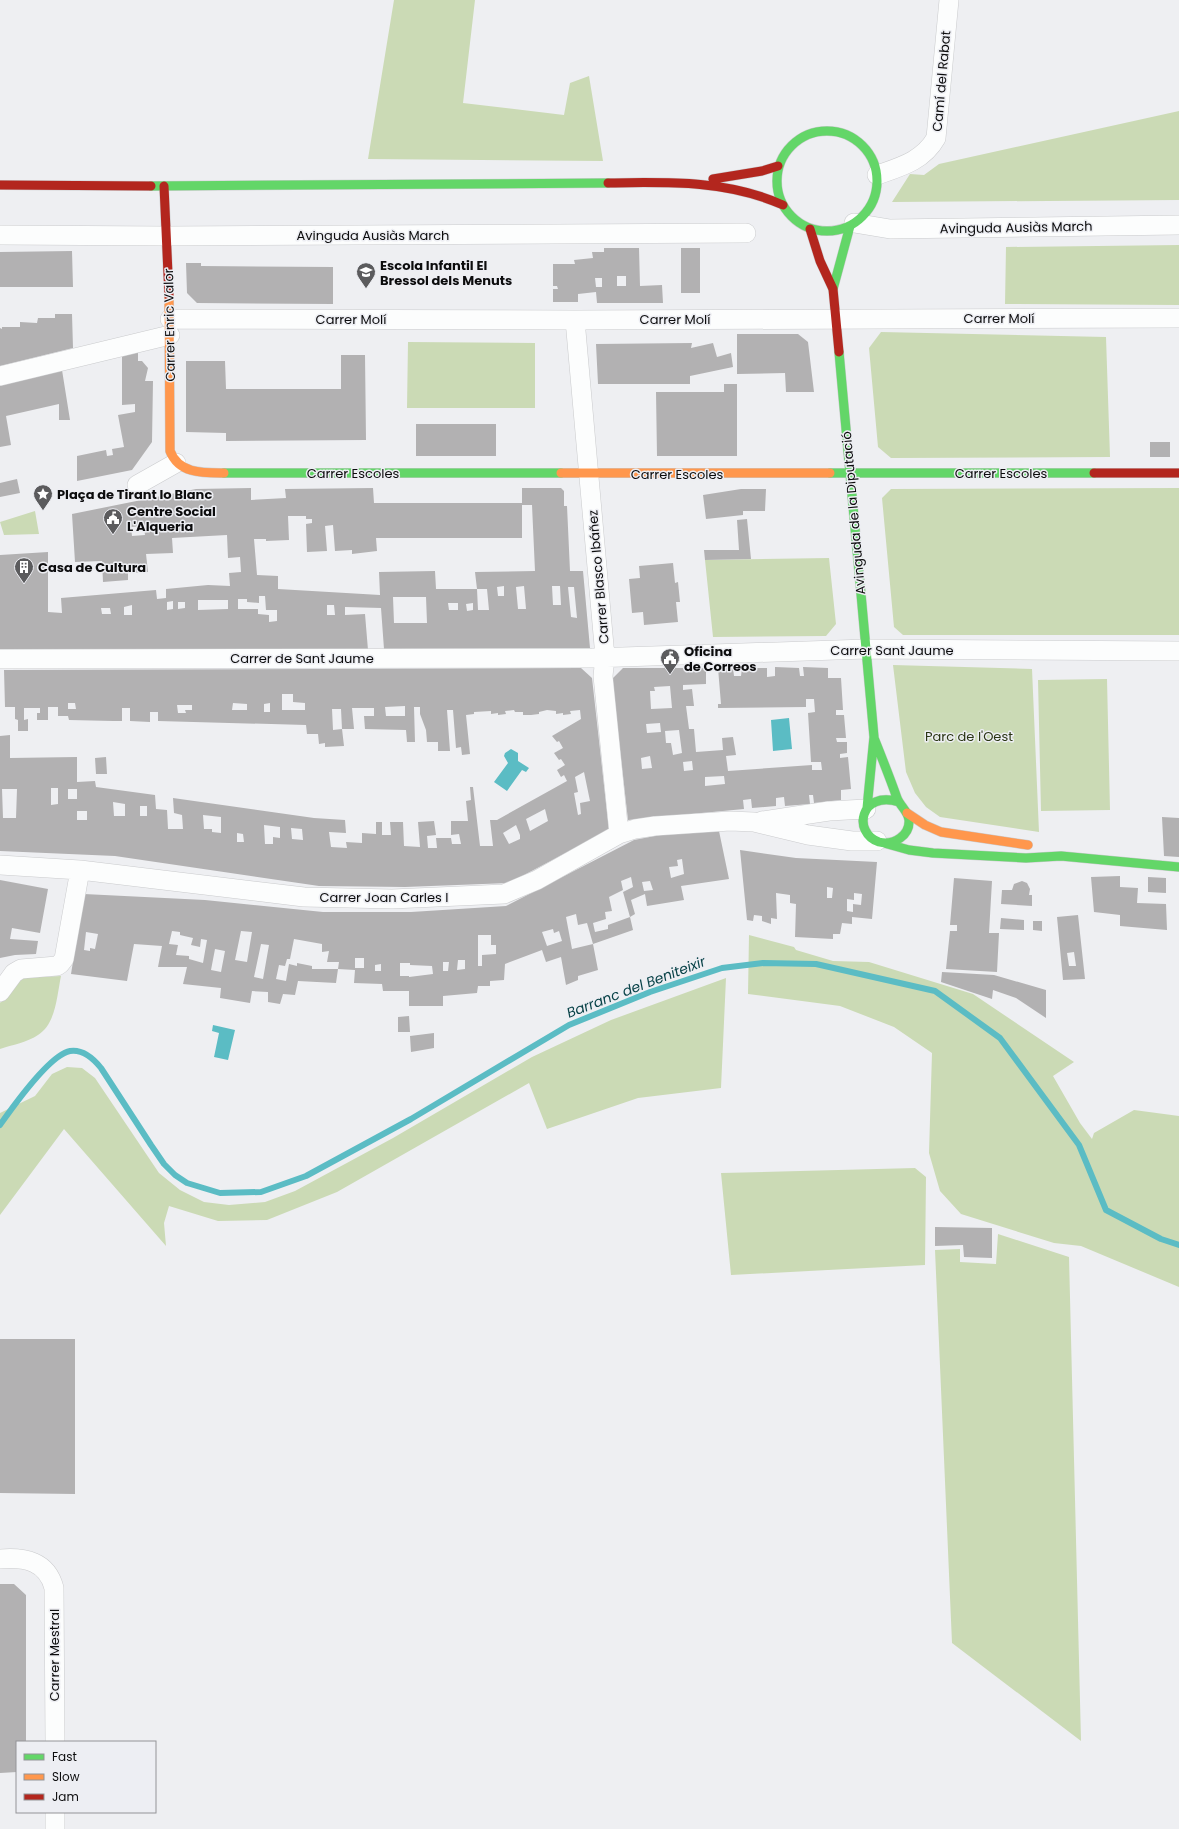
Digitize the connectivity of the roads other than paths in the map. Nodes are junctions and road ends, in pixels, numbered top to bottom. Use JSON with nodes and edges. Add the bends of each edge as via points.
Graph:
{"nodes":[{"id":1,"x":949,"y":0,"type":"edge"},
{"id":2,"x":778,"y":166,"type":"junction"},
{"id":3,"x":877,"y":175,"type":"junction"},
{"id":4,"x":682,"y":182,"type":"junction"},
{"id":5,"x":0,"y":186,"type":"edge"},
{"id":6,"x":164,"y":186,"type":"junction"},
{"id":7,"x":783,"y":205,"type":"junction"},
{"id":8,"x":852,"y":225,"type":"junction"},
{"id":9,"x":1179,"y":225,"type":"edge"},
{"id":10,"x":810,"y":229,"type":"junction"},
{"id":11,"x":746,"y":233,"type":"dead end"},
{"id":12,"x":0,"y":235,"type":"edge"},
{"id":13,"x":167,"y":236,"type":"junction"},
{"id":14,"x":833,"y":289,"type":"junction"},
{"id":15,"x":836,"y":318,"type":"junction"},
{"id":16,"x":1179,"y":318,"type":"edge"},
{"id":17,"x":575,"y":320,"type":"junction"},
{"id":18,"x":170,"y":327,"type":"junction"},
{"id":19,"x":0,"y":376,"type":"edge"},
{"id":20,"x":176,"y":464,"type":"junction"},
{"id":21,"x":1179,"y":473,"type":"edge"},
{"id":22,"x":588,"y":474,"type":"junction"},
{"id":23,"x":850,"y":474,"type":"junction"},
{"id":24,"x":137,"y":485,"type":"dead end"},
{"id":25,"x":866,"y":649,"type":"junction"},
{"id":26,"x":1179,"y":651,"type":"edge"},
{"id":27,"x":604,"y":657,"type":"junction"},
{"id":28,"x":0,"y":659,"type":"edge"},
{"id":29,"x":874,"y":737,"type":"junction"},
{"id":30,"x":899,"y":802,"type":"junction"},
{"id":31,"x":867,"y":809,"type":"junction"},
{"id":32,"x":907,"y":813,"type":"junction"},
{"id":33,"x":754,"y":822,"type":"junction"},
{"id":34,"x":619,"y":834,"type":"junction"},
{"id":35,"x":880,"y":842,"type":"junction"},
{"id":36,"x":1061,"y":856,"type":"junction"},
{"id":37,"x":0,"y":865,"type":"edge"},
{"id":38,"x":1179,"y":867,"type":"edge"},
{"id":39,"x":80,"y":870,"type":"junction"},
{"id":40,"x":0,"y":992,"type":"edge"},
{"id":41,"x":0,"y":1558,"type":"edge"},
{"id":42,"x":55,"y":1741,"type":"edge"},
{"id":43,"x":55,"y":1813,"type":"edge"},
{"id":44,"x":55,"y":1829,"type":"edge"}],
"edges":[{"from":1,"to":3,"type":"street","name":"Camí del Rabat","via":[[936,138],[922,156]]},
{"from":2,"to":3,"type":"street","via":[[793,143],[804,136],[831,131],[856,140],[870,156]]},
{"from":2,"to":4,"type":"street","via":[[724,178]]},
{"from":2,"to":7,"type":"street","via":[[776,180]]},
{"from":3,"to":8,"type":"street","via":[[872,202],[865,214]]},
{"from":4,"to":6,"type":"street"},
{"from":4,"to":7,"type":"street","via":[[739,189],[767,197]]},
{"from":5,"to":6,"type":"street"},
{"from":6,"to":13,"type":"street","name":"Carrer Enric Valor"},
{"from":7,"to":10,"type":"street","via":[[790,216]]},
{"from":8,"to":9,"type":"street","name":"Avinguda Ausiàs March","via":[[890,229]]},
{"from":8,"to":10,"type":"street","via":[[830,231]]},
{"from":8,"to":14,"type":"street"},
{"from":10,"to":14,"type":"street","via":[[820,261]]},
{"from":11,"to":13,"type":"street","name":"Avinguda Ausiàs March"},
{"from":12,"to":13,"type":"street","name":"Avinguda Ausiàs March"},
{"from":13,"to":18,"type":"street","name":"Carrer Enric Valor"},
{"from":14,"to":15,"type":"street","name":"Avinguda de la Diputació"},
{"from":15,"to":16,"type":"street","name":"Carrer Molí"},
{"from":15,"to":17,"type":"street","name":"Carrer Molí"},
{"from":15,"to":23,"type":"street","name":"Avinguda de la Diputació"},
{"from":17,"to":18,"type":"street","name":"Carrer Molí"},
{"from":17,"to":22,"type":"street","name":"Carrer Blasco Ibáñez"},
{"from":18,"to":19,"type":"street","name":"Carrer Molí"},
{"from":18,"to":20,"type":"street","name":"Carrer Enric Valor","via":[[170,451]]},
{"from":20,"to":22,"type":"street","name":"Carrer Escoles","via":[[200,473]]},
{"from":20,"to":24,"type":"street"},
{"from":21,"to":23,"type":"street","name":"Carrer Escoles"},
{"from":22,"to":23,"type":"street","name":"Carrer Escoles"},
{"from":22,"to":27,"type":"street","name":"Carrer Blasco Ibáñez"},
{"from":23,"to":25,"type":"street","name":"Avinguda de la Diputació"},
{"from":25,"to":26,"type":"street","name":"Carrer Sant Jaume"},
{"from":25,"to":27,"type":"street","name":"Carrer Sant Jaume"},
{"from":25,"to":29,"type":"street","name":"Avinguda de la Diputació"},
{"from":27,"to":28,"type":"street","name":"Carrer de Sant Jaume"},
{"from":27,"to":34,"type":"street","name":"Carrer Blasco Ibáñez","via":[[603,676]]},
{"from":29,"to":30,"type":"street","name":"Avinguda de la Diputació"},
{"from":29,"to":31,"type":"street","name":"Avinguda de la Diputació"},
{"from":30,"to":31,"type":"street","via":[[882,798]]},
{"from":30,"to":32,"type":"street"},
{"from":31,"to":33,"type":"street","name":"Carrer Joan Carles I"},
{"from":31,"to":35,"type":"street","via":[[864,815],[865,828],[867,833]]},
{"from":32,"to":35,"type":"street","via":[[908,826],[904,834],[893,842]]},
{"from":32,"to":36,"type":"street","via":[[941,832],[1027,845]]},
{"from":33,"to":34,"type":"street","name":"Carrer Joan Carles I","via":[[684,823],[635,829]]},
{"from":33,"to":35,"type":"street","name":"Carrer Joan Carles I","via":[[808,835]]},
{"from":34,"to":39,"type":"street","name":"Carrer Joan Carles I","via":[[537,880],[494,896],[327,898]]},
{"from":35,"to":36,"type":"street","via":[[933,853],[1026,858]]},
{"from":36,"to":38,"type":"street"},
{"from":37,"to":39,"type":"street","name":"Carrer Joan Carles I"},
{"from":39,"to":40,"type":"street","via":[[64,959],[57,966],[21,969],[14,973]]},
{"from":41,"to":42,"type":"street","name":"Carrer Mestral","via":[[23,1559],[35,1563],[46,1570],[52,1578]]},
{"from":43,"to":44,"type":"street"}]}
